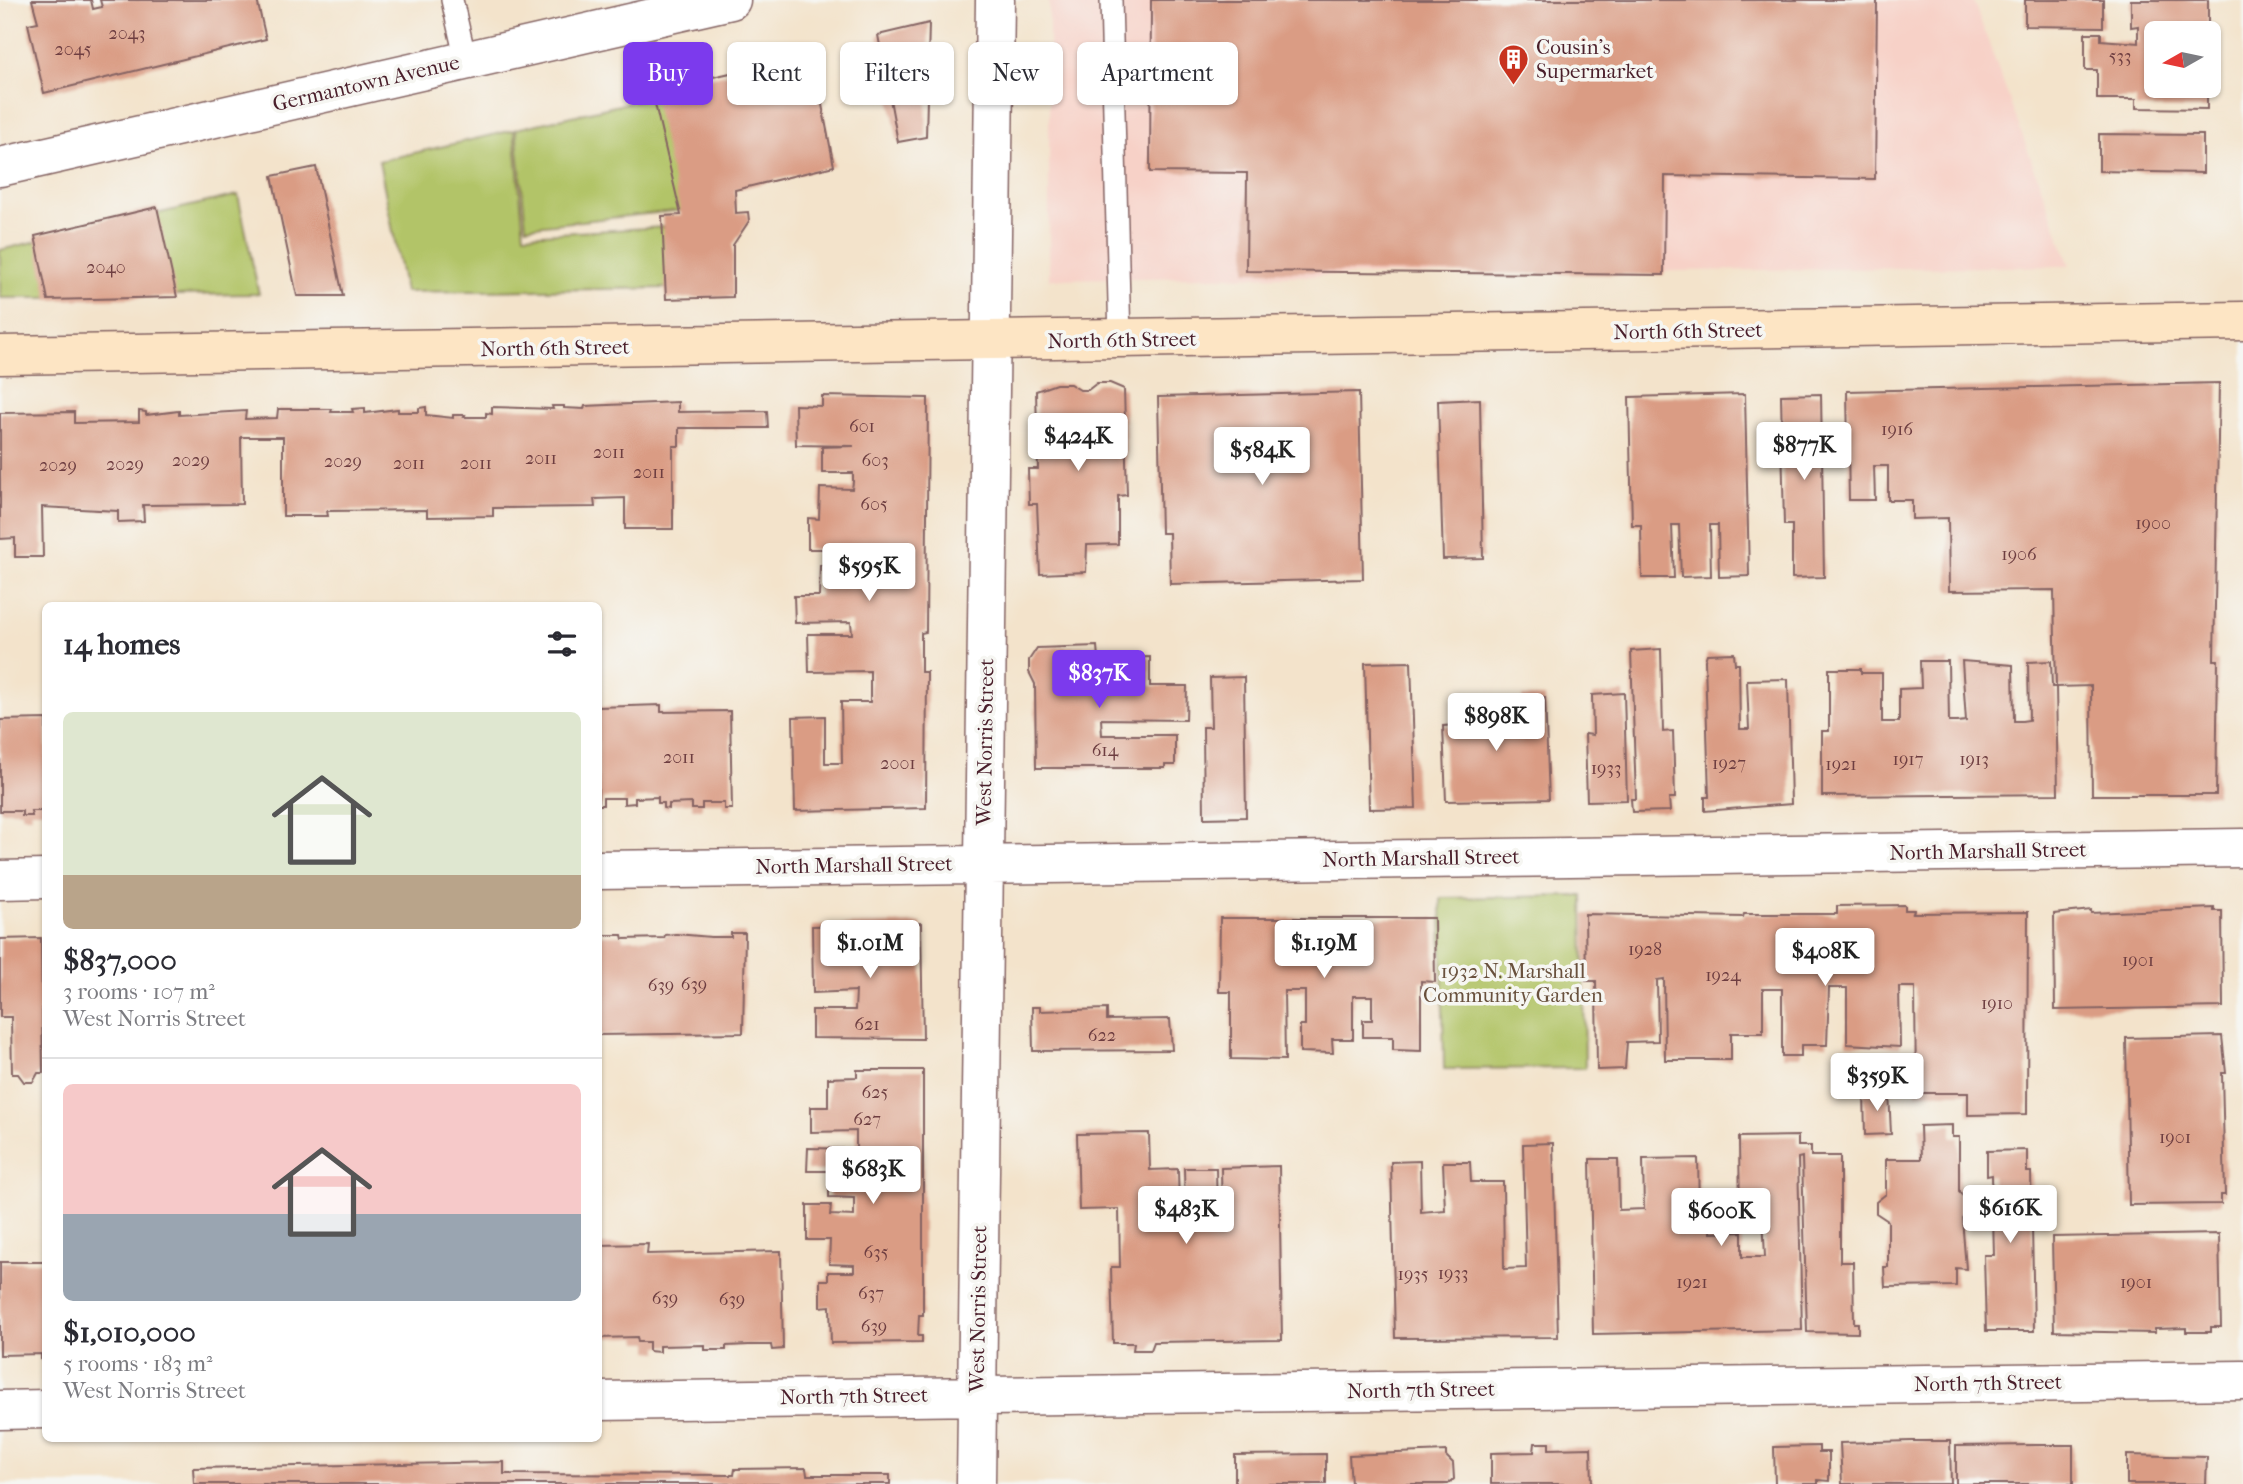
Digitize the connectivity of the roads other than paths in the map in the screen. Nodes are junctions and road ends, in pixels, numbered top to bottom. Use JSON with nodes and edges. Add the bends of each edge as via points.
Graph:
{"nodes":[{"id":1,"x":452,"y":0,"type":"edge"},
{"id":2,"x":732,"y":0,"type":"edge"},
{"id":3,"x":995,"y":0,"type":"edge"},
{"id":4,"x":1111,"y":0,"type":"edge"},
{"id":5,"x":466,"y":61,"type":"junction"},
{"id":6,"x":0,"y":167,"type":"edge"},
{"id":7,"x":2243,"y":321,"type":"edge"},
{"id":8,"x":1120,"y":340,"type":"junction"},
{"id":9,"x":991,"y":342,"type":"junction"},
{"id":10,"x":0,"y":355,"type":"edge"},
{"id":11,"x":2243,"y":848,"type":"edge"},
{"id":12,"x":984,"y":863,"type":"junction"},
{"id":13,"x":602,"y":870,"type":"edge"},
{"id":14,"x":42,"y":879,"type":"edge"},
{"id":15,"x":0,"y":880,"type":"edge"},
{"id":16,"x":2243,"y":1380,"type":"edge"},
{"id":17,"x":977,"y":1394,"type":"junction"},
{"id":18,"x":602,"y":1401,"type":"edge"},
{"id":19,"x":42,"y":1409,"type":"edge"},
{"id":20,"x":0,"y":1410,"type":"edge"},
{"id":21,"x":976,"y":1484,"type":"edge"}],
"edges":[{"from":1,"to":5,"type":"lane"},
{"from":2,"to":5,"type":"street","name":"Germantown Avenue"},
{"from":3,"to":9,"type":"street","name":"West Norris Street"},
{"from":4,"to":8,"type":"lane"},
{"from":5,"to":6,"type":"street","name":"Germantown Avenue"},
{"from":7,"to":8,"type":"main road","name":"North 6th Street"},
{"from":8,"to":9,"type":"main road","name":"North 6th Street"},
{"from":9,"to":10,"type":"main road","name":"North 6th Street"},
{"from":9,"to":12,"type":"street","name":"West Norris Street"},
{"from":11,"to":12,"type":"street","name":"North Marshall Street"},
{"from":12,"to":13,"type":"street","name":"North Marshall Street"},
{"from":12,"to":17,"type":"street","name":"West Norris Street"},
{"from":14,"to":15,"type":"street"},
{"from":16,"to":17,"type":"street","name":"North 7th Street"},
{"from":17,"to":18,"type":"street","name":"North 7th Street"},
{"from":17,"to":21,"type":"street","name":"West Norris Street"},
{"from":19,"to":20,"type":"street"}]}
